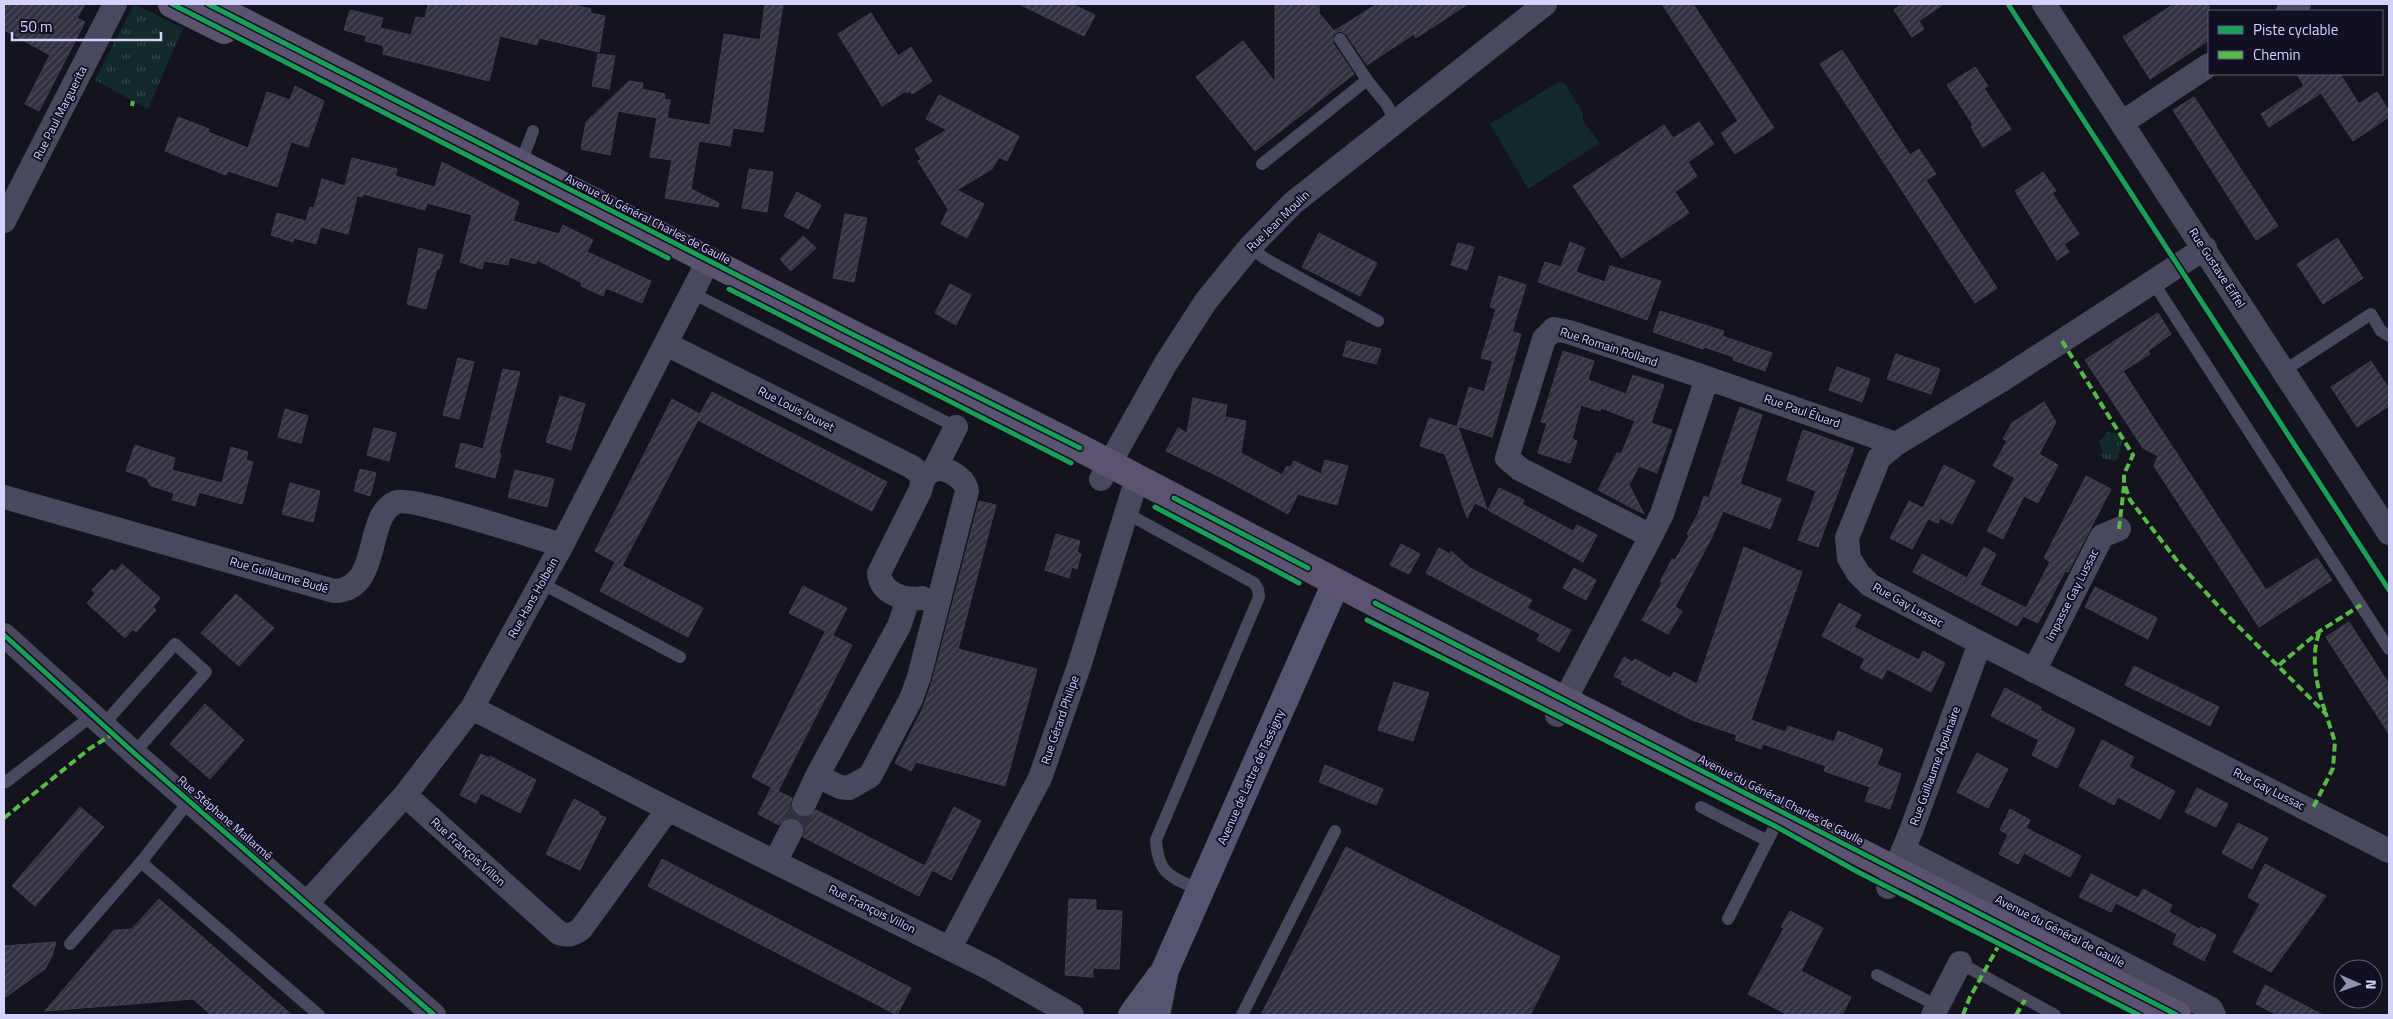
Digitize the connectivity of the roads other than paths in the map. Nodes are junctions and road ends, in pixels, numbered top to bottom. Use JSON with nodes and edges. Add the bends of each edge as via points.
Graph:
{"nodes":[{"id":1,"x":115,"y":4,"type":"edge"},
{"id":2,"x":172,"y":4,"type":"edge"},
{"id":3,"x":208,"y":4,"type":"edge"},
{"id":4,"x":1546,"y":4,"type":"edge"},
{"id":5,"x":2044,"y":4,"type":"edge"},
{"id":6,"x":1340,"y":39,"type":"dead end"},
{"id":7,"x":2208,"y":66,"type":"edge"},
{"id":8,"x":1367,"y":80,"type":"junction"},
{"id":9,"x":2123,"y":122,"type":"junction"},
{"id":10,"x":1396,"y":123,"type":"junction"},
{"id":11,"x":533,"y":131,"type":"dead end"},
{"id":12,"x":520,"y":164,"type":"junction"},
{"id":13,"x":1262,"y":164,"type":"dead end"},
{"id":14,"x":4,"y":221,"type":"edge"},
{"id":15,"x":1250,"y":247,"type":"junction"},
{"id":16,"x":2205,"y":248,"type":"junction"},
{"id":17,"x":700,"y":276,"type":"junction"},
{"id":18,"x":2153,"y":282,"type":"junction"},
{"id":19,"x":1378,"y":321,"type":"dead end"},
{"id":20,"x":2389,"y":336,"type":"edge"},
{"id":21,"x":666,"y":344,"type":"junction"},
{"id":22,"x":2285,"y":370,"type":"junction"},
{"id":23,"x":1707,"y":378,"type":"junction"},
{"id":24,"x":956,"y":427,"type":"joint"},
{"id":25,"x":1896,"y":444,"type":"junction"},
{"id":26,"x":1105,"y":472,"type":"junction"},
{"id":27,"x":929,"y":473,"type":"junction"},
{"id":28,"x":1132,"y":496,"type":"junction"},
{"id":29,"x":4,"y":497,"type":"edge"},
{"id":30,"x":2119,"y":529,"type":"dead end"},
{"id":31,"x":2389,"y":533,"type":"edge"},
{"id":32,"x":1651,"y":536,"type":"junction"},
{"id":33,"x":562,"y":545,"type":"junction"},
{"id":34,"x":541,"y":583,"type":"junction"},
{"id":35,"x":1333,"y":591,"type":"junction"},
{"id":36,"x":941,"y":594,"type":"junction"},
{"id":37,"x":908,"y":600,"type":"junction"},
{"id":38,"x":4,"y":635,"type":"edge"},
{"id":39,"x":1980,"y":644,"type":"junction"},
{"id":40,"x":2389,"y":649,"type":"edge"},
{"id":41,"x":680,"y":657,"type":"dead end"},
{"id":42,"x":2034,"y":671,"type":"junction"},
{"id":43,"x":1561,"y":707,"type":"junction"},
{"id":44,"x":472,"y":708,"type":"junction"},
{"id":45,"x":98,"y":720,"type":"junction"},
{"id":46,"x":134,"y":753,"type":"junction"},
{"id":47,"x":817,"y":776,"type":"junction"},
{"id":48,"x":4,"y":780,"type":"edge"},
{"id":49,"x":405,"y":795,"type":"junction"},
{"id":50,"x":190,"y":800,"type":"junction"},
{"id":51,"x":804,"y":804,"type":"tunnel mouth"},
{"id":52,"x":1701,"y":807,"type":"dead end"},
{"id":53,"x":668,"y":809,"type":"junction"},
{"id":54,"x":791,"y":831,"type":"tunnel mouth"},
{"id":55,"x":1335,"y":831,"type":"dead end"},
{"id":56,"x":1772,"y":834,"type":"junction"},
{"id":57,"x":2389,"y":851,"type":"edge"},
{"id":58,"x":141,"y":862,"type":"junction"},
{"id":59,"x":775,"y":862,"type":"junction"},
{"id":60,"x":1895,"y":869,"type":"junction"},
{"id":61,"x":1200,"y":890,"type":"junction"},
{"id":62,"x":307,"y":903,"type":"junction"},
{"id":63,"x":1728,"y":919,"type":"dead end"},
{"id":64,"x":70,"y":944,"type":"dead end"},
{"id":65,"x":950,"y":948,"type":"junction"},
{"id":66,"x":1960,"y":964,"type":"joint"},
{"id":67,"x":1165,"y":970,"type":"junction"},
{"id":68,"x":1876,"y":976,"type":"dead end"},
{"id":69,"x":1936,"y":1011,"type":"edge"},
{"id":70,"x":319,"y":1015,"type":"edge"},
{"id":71,"x":434,"y":1015,"type":"edge"},
{"id":72,"x":1072,"y":1015,"type":"edge"},
{"id":73,"x":1132,"y":1015,"type":"edge"},
{"id":74,"x":1156,"y":1015,"type":"edge"},
{"id":75,"x":1242,"y":1015,"type":"edge"},
{"id":76,"x":2055,"y":1015,"type":"edge"},
{"id":77,"x":2139,"y":1015,"type":"edge"},
{"id":78,"x":2177,"y":1015,"type":"edge"},
{"id":79,"x":2214,"y":1015,"type":"edge"}],
"edges":[{"from":1,"to":14,"type":"street","name":"Rue Paul Marguerita"},
{"from":2,"to":17,"type":"main road","name":"Avenue du Général Charles de Gaulle"},
{"from":3,"to":12,"type":"main road","name":"Avenue du Général Charles de Gaulle"},
{"from":4,"to":10,"type":"street","name":"Rue Jean Moulin"},
{"from":5,"to":9,"type":"street","name":"Rue Gustave Eiffel"},
{"from":6,"to":8,"type":"lane"},
{"from":7,"to":9,"type":"street"},
{"from":8,"to":10,"type":"lane","via":[[1387,105]]},
{"from":8,"to":13,"type":"lane"},
{"from":9,"to":16,"type":"street","name":"Rue Gustave Eiffel"},
{"from":10,"to":15,"type":"street","name":"Rue Jean Moulin","via":[[1293,203]]},
{"from":11,"to":12,"type":"lane"},
{"from":12,"to":17,"type":"main road","name":"Avenue du Général Charles de Gaulle"},
{"from":15,"to":19,"type":"lane","via":[[1264,258]]},
{"from":15,"to":26,"type":"street","name":"Rue Jean Moulin","via":[[1196,316]]},
{"from":16,"to":18,"type":"street","name":"Rue Gay Lussac"},
{"from":16,"to":22,"type":"street","name":"Rue Gustave Eiffel"},
{"from":17,"to":21,"type":"street","name":"Rue Hans Holbein"},
{"from":17,"to":24,"type":"lane"},
{"from":17,"to":26,"type":"main road","name":"Avenue du Général Charles de Gaulle"},
{"from":18,"to":25,"type":"street","name":"Rue Gay Lussac"},
{"from":18,"to":40,"type":"lane"},
{"from":20,"to":22,"type":"lane","via":[[2380,331],[2371,314]]},
{"from":21,"to":27,"type":"street","name":"Rue Louis Jouvet"},
{"from":21,"to":33,"type":"street","name":"Rue Hans Holbein"},
{"from":22,"to":31,"type":"street","name":"Rue Gustave Eiffel"},
{"from":23,"to":25,"type":"street","name":"Rue Paul Éluard"},
{"from":23,"to":32,"type":"street","via":[[1662,514]]},
{"from":23,"to":32,"type":"street","name":"Rue Romain Rolland","via":[[1569,332],[1554,329],[1544,339],[1508,458],[1520,469]]},
{"from":24,"to":27,"type":"street"},
{"from":25,"to":39,"type":"street","name":"Rue Gay Lussac","via":[[1879,458],[1847,538],[1850,558],[1870,585]]},
{"from":26,"to":28,"type":"main road","name":"Avenue du Général Charles de Gaulle"},
{"from":27,"to":36,"type":"street","name":"Rue Louis Jouvet","via":[[940,469],[967,485]]},
{"from":27,"to":37,"type":"street","via":[[879,573],[884,588]]},
{"from":28,"to":35,"type":"main road","name":"Avenue du Général Charles de Gaulle"},
{"from":28,"to":61,"type":"lane","via":[[1254,582],[1258,589],[1259,597],[1156,840],[1157,855],[1170,877]]},
{"from":28,"to":65,"type":"street","name":"Rue Gérard Philipe","via":[[1040,778]]},
{"from":29,"to":33,"type":"street","name":"Rue Guillaume Budé","via":[[334,591],[342,591],[357,583],[385,513],[399,502],[425,505]]},
{"from":30,"to":42,"type":"street","name":"Impasse Gay Lussac","via":[[2102,536]]},
{"from":32,"to":43,"type":"street"},
{"from":33,"to":34,"type":"street","name":"Rue Hans Holbein"},
{"from":34,"to":41,"type":"lane"},
{"from":34,"to":44,"type":"street","name":"Rue Hans Holbein"},
{"from":35,"to":43,"type":"main road","name":"Avenue du Général Charles de Gaulle","via":[[1404,640]]},
{"from":35,"to":61,"type":"main road","name":"Avenue de Lattre de Tassigny"},
{"from":36,"to":37,"type":"street"},
{"from":36,"to":47,"type":"street","name":"Rue Louis Jouvet","via":[[913,692],[870,776],[849,788],[840,788]]},
{"from":37,"to":47,"type":"street","via":[[899,626]]},
{"from":38,"to":45,"type":"street","name":"Rue Stéphane Mallarmé"},
{"from":39,"to":42,"type":"street","name":"Rue Gay Lussac"},
{"from":39,"to":60,"type":"street","name":"Rue Guillaume Apolinaire"},
{"from":42,"to":57,"type":"street","name":"Rue Gay Lussac"},
{"from":43,"to":56,"type":"main road","name":"Avenue du Général Charles de Gaulle"},
{"from":43,"to":60,"type":"main road","name":"Avenue du Général Charles de Gaulle"},
{"from":44,"to":49,"type":"street","name":"Rue Hans Holbein"},
{"from":44,"to":53,"type":"street","name":"Rue François Villon"},
{"from":45,"to":46,"type":"street","name":"Rue Stéphane Mallarmé"},
{"from":45,"to":46,"type":"lane","via":[[175,644],[206,672]]},
{"from":45,"to":48,"type":"lane","via":[[6,782]]},
{"from":46,"to":50,"type":"street","name":"Rue Stéphane Mallarmé"},
{"from":47,"to":51,"type":"street"},
{"from":49,"to":53,"type":"street","name":"Rue François Villon","via":[[558,933],[567,935],[582,929]]},
{"from":49,"to":62,"type":"street","name":"Rue Hans Holbein"},
{"from":50,"to":58,"type":"lane"},
{"from":50,"to":62,"type":"street","name":"Rue Stéphane Mallarmé"},
{"from":52,"to":56,"type":"lane"},
{"from":53,"to":59,"type":"street","name":"Rue François Villon"},
{"from":54,"to":59,"type":"street"},
{"from":55,"to":75,"type":"lane"},
{"from":56,"to":60,"type":"main road","name":"Avenue du Général Charles de Gaulle"},
{"from":56,"to":63,"type":"lane"},
{"from":58,"to":64,"type":"lane"},
{"from":58,"to":70,"type":"lane"},
{"from":59,"to":65,"type":"street","name":"Rue François Villon"},
{"from":60,"to":77,"type":"main road","name":"Avenue du Général Charles de Gaulle"},
{"from":60,"to":78,"type":"main road","name":"Avenue du Général Charles de Gaulle"},
{"from":60,"to":79,"type":"street","name":"Avenue du Général de Gaulle","via":[[2210,1009]]},
{"from":61,"to":67,"type":"main road","name":"Avenue de Lattre de Tassigny"},
{"from":62,"to":71,"type":"street","name":"Rue Stéphane Mallarmé"},
{"from":65,"to":72,"type":"street","name":"Rue François Villon"},
{"from":66,"to":69,"type":"street"},
{"from":66,"to":76,"type":"lane"},
{"from":67,"to":73,"type":"main road","name":"Avenue de Lattre de Tassigny"},
{"from":67,"to":74,"type":"main road","name":"Avenue de Lattre de Tassigny"},
{"from":68,"to":69,"type":"lane"}]}
